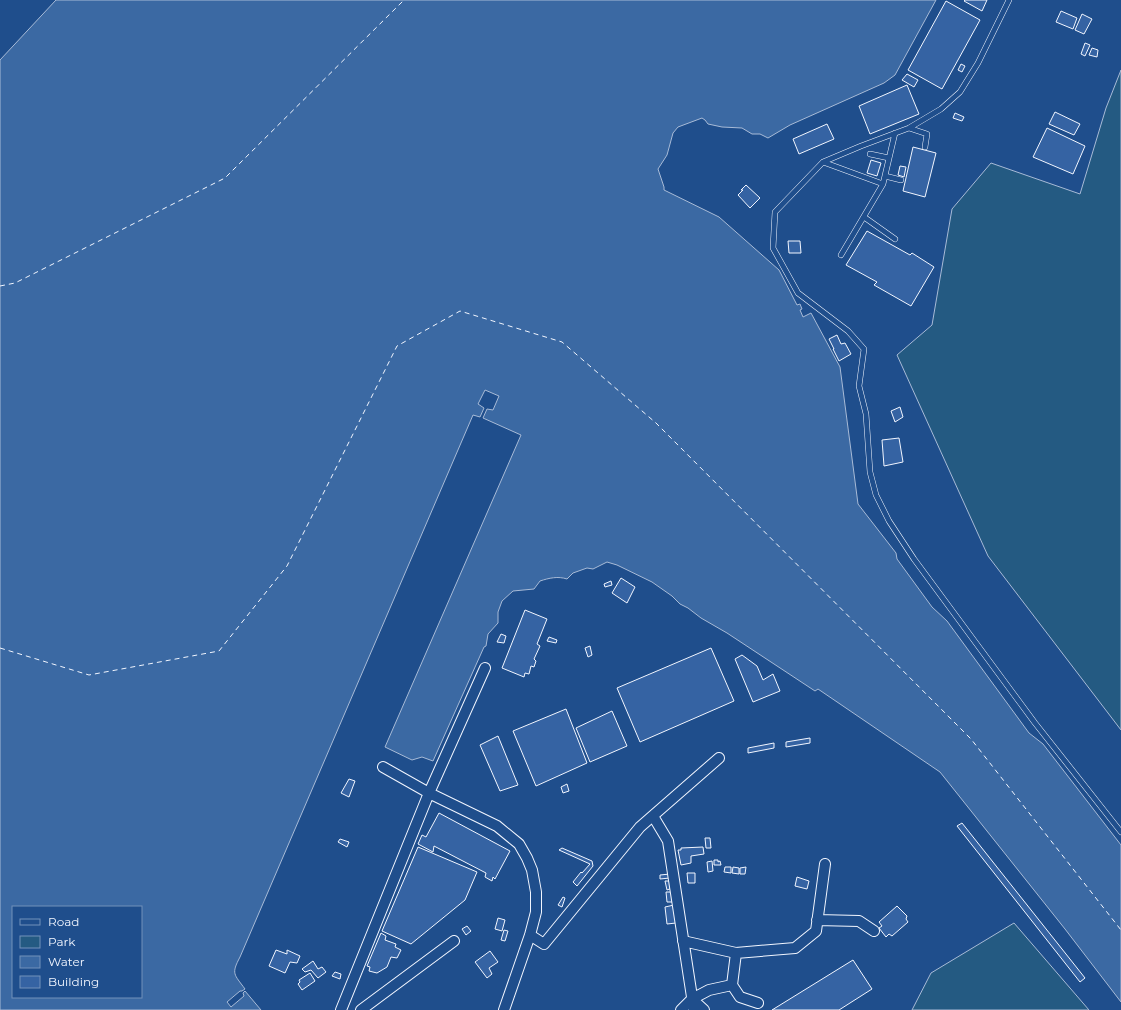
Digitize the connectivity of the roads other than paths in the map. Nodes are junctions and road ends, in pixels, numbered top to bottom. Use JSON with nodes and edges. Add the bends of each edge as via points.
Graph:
{"nodes":[{"id":1,"x":1009,"y":0,"type":"edge"},
{"id":2,"x":909,"y":128,"type":"junction"},
{"id":3,"x":895,"y":133,"type":"junction"},
{"id":4,"x":925,"y":147,"type":"dead end"},
{"id":5,"x":870,"y":154,"type":"dead end"},
{"id":6,"x":889,"y":158,"type":"junction"},
{"id":7,"x":823,"y":162,"type":"junction"},
{"id":8,"x":885,"y":176,"type":"junction"},
{"id":9,"x":901,"y":180,"type":"dead end"},
{"id":10,"x":883,"y":184,"type":"junction"},
{"id":11,"x":864,"y":217,"type":"junction"},
{"id":12,"x":895,"y":239,"type":"dead end"},
{"id":13,"x":841,"y":255,"type":"dead end"},
{"id":14,"x":485,"y":668,"type":"dead end"},
{"id":15,"x":719,"y":758,"type":"dead end"},
{"id":16,"x":382,"y":767,"type":"dead end"},
{"id":17,"x":429,"y":793,"type":"junction"},
{"id":18,"x":653,"y":816,"type":"junction"},
{"id":19,"x":1121,"y":832,"type":"edge"},
{"id":20,"x":825,"y":864,"type":"dead end"},
{"id":21,"x":817,"y":920,"type":"junction"},
{"id":22,"x":874,"y":931,"type":"dead end"},
{"id":23,"x":530,"y":936,"type":"junction"},
{"id":24,"x":454,"y":941,"type":"dead end"},
{"id":25,"x":683,"y":941,"type":"junction"},
{"id":26,"x":736,"y":953,"type":"junction"},
{"id":27,"x":732,"y":985,"type":"junction"},
{"id":28,"x":692,"y":999,"type":"junction"},
{"id":29,"x":758,"y":1002,"type":"dead end"},
{"id":30,"x":341,"y":1010,"type":"edge"},
{"id":31,"x":361,"y":1010,"type":"edge"},
{"id":32,"x":504,"y":1010,"type":"edge"},
{"id":33,"x":681,"y":1010,"type":"edge"},
{"id":34,"x":694,"y":1010,"type":"edge"},
{"id":35,"x":704,"y":1010,"type":"edge"}],
"edges":[{"from":1,"to":2,"type":"lane","via":[[978,63],[960,92],[941,109]]},
{"from":2,"to":3,"type":"lane"},
{"from":2,"to":4,"type":"lane","via":[[927,134]]},
{"from":3,"to":6,"type":"lane"},
{"from":3,"to":7,"type":"lane"},
{"from":5,"to":6,"type":"lane"},
{"from":6,"to":8,"type":"lane"},
{"from":7,"to":10,"type":"lane"},
{"from":7,"to":19,"type":"lane","via":[[775,212],[773,248],[798,293],[848,331],[864,349],[859,386],[866,414],[870,472],[876,495],[889,521],[914,558],[1035,723]]},
{"from":8,"to":9,"type":"lane"},
{"from":8,"to":10,"type":"lane"},
{"from":10,"to":11,"type":"lane"},
{"from":11,"to":12,"type":"lane"},
{"from":11,"to":13,"type":"lane"},
{"from":14,"to":17,"type":"street"},
{"from":15,"to":18,"type":"street"},
{"from":16,"to":17,"type":"street"},
{"from":17,"to":23,"type":"street","via":[[497,826],[519,844],[532,870],[536,892],[536,912]]},
{"from":17,"to":30,"type":"street"},
{"from":18,"to":23,"type":"street","via":[[640,827],[544,944]]},
{"from":18,"to":25,"type":"street","via":[[668,842]]},
{"from":20,"to":21,"type":"street"},
{"from":21,"to":22,"type":"street","via":[[859,922]]},
{"from":21,"to":26,"type":"street","via":[[816,931],[795,948]]},
{"from":23,"to":32,"type":"street"},
{"from":24,"to":31,"type":"street"},
{"from":25,"to":26,"type":"street"},
{"from":25,"to":28,"type":"street"},
{"from":26,"to":27,"type":"street"},
{"from":27,"to":28,"type":"street","via":[[709,990]]},
{"from":27,"to":29,"type":"street","via":[[740,997]]},
{"from":28,"to":33,"type":"street"},
{"from":28,"to":34,"type":"street"},
{"from":28,"to":35,"type":"street"}]}
